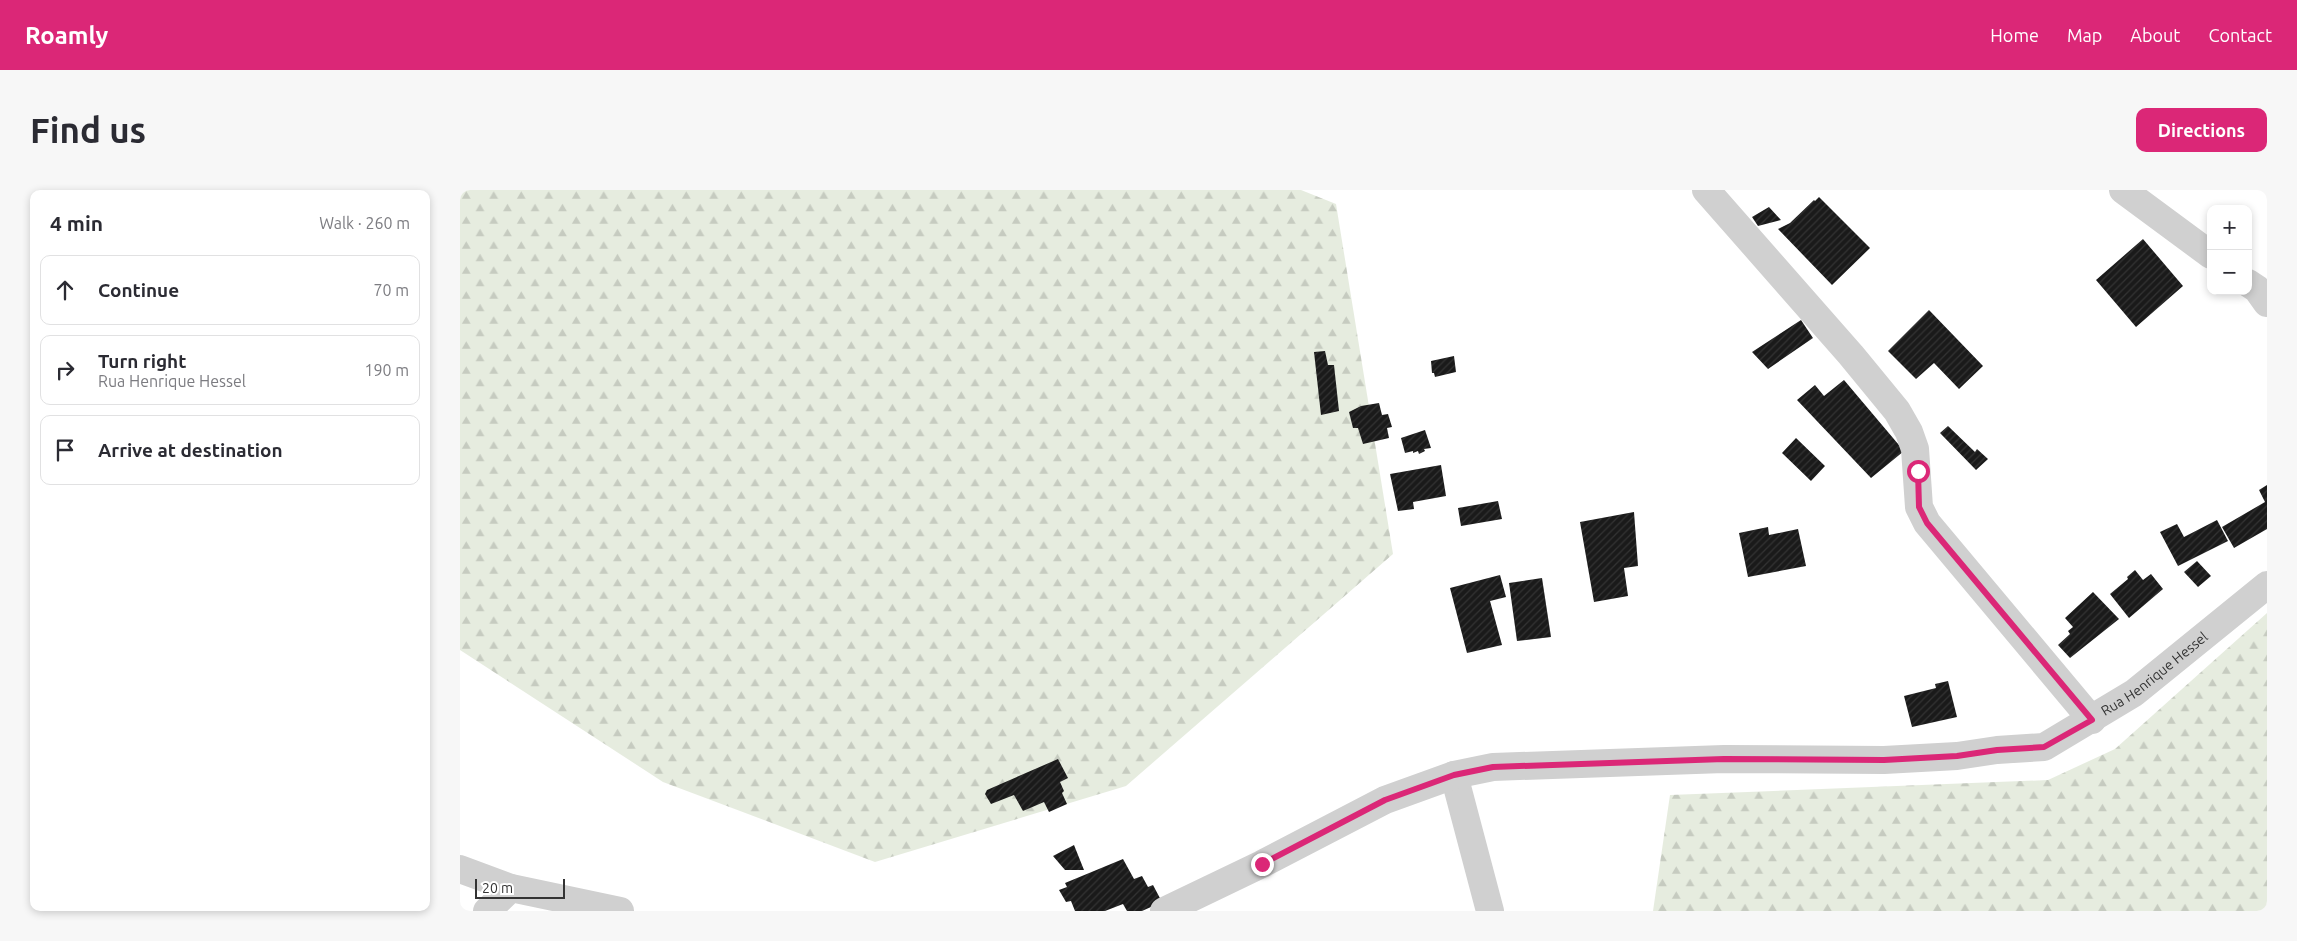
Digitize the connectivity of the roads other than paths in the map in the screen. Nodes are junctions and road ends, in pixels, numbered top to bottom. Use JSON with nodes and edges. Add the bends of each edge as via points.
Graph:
{"nodes":[{"id":1,"x":1706,"y":190,"type":"edge"},
{"id":2,"x":2123,"y":190,"type":"edge"},
{"id":3,"x":2207,"y":252,"type":"edge"},
{"id":4,"x":2252,"y":286,"type":"edge"},
{"id":5,"x":2267,"y":303,"type":"edge"},
{"id":6,"x":2267,"y":585,"type":"edge"},
{"id":7,"x":2092,"y":720,"type":"junction"},
{"id":8,"x":1454,"y":775,"type":"junction"},
{"id":9,"x":460,"y":869,"type":"edge"},
{"id":10,"x":511,"y":888,"type":"junction"},
{"id":11,"x":487,"y":911,"type":"edge"},
{"id":12,"x":620,"y":911,"type":"edge"},
{"id":13,"x":1164,"y":911,"type":"edge"},
{"id":14,"x":1490,"y":911,"type":"edge"}],
"edges":[{"from":1,"to":7,"type":"street","via":[[1896,411],[1910,432],[1915,449],[1919,507],[1927,523]]},
{"from":2,"to":3,"type":"street"},
{"from":4,"to":5,"type":"street"},
{"from":6,"to":7,"type":"street","name":"Rua Henrique Hessel","via":[[2134,694]]},
{"from":7,"to":8,"type":"street","name":"Rua Henrique Hessel","via":[[2044,747],[1957,756],[1884,760],[1724,759],[1531,764]]},
{"from":8,"to":13,"type":"street","name":"Rua Henrique Hessel","via":[[1385,800]]},
{"from":8,"to":14,"type":"street"},
{"from":9,"to":10,"type":"street"},
{"from":10,"to":11,"type":"street"},
{"from":10,"to":12,"type":"street"}]}
